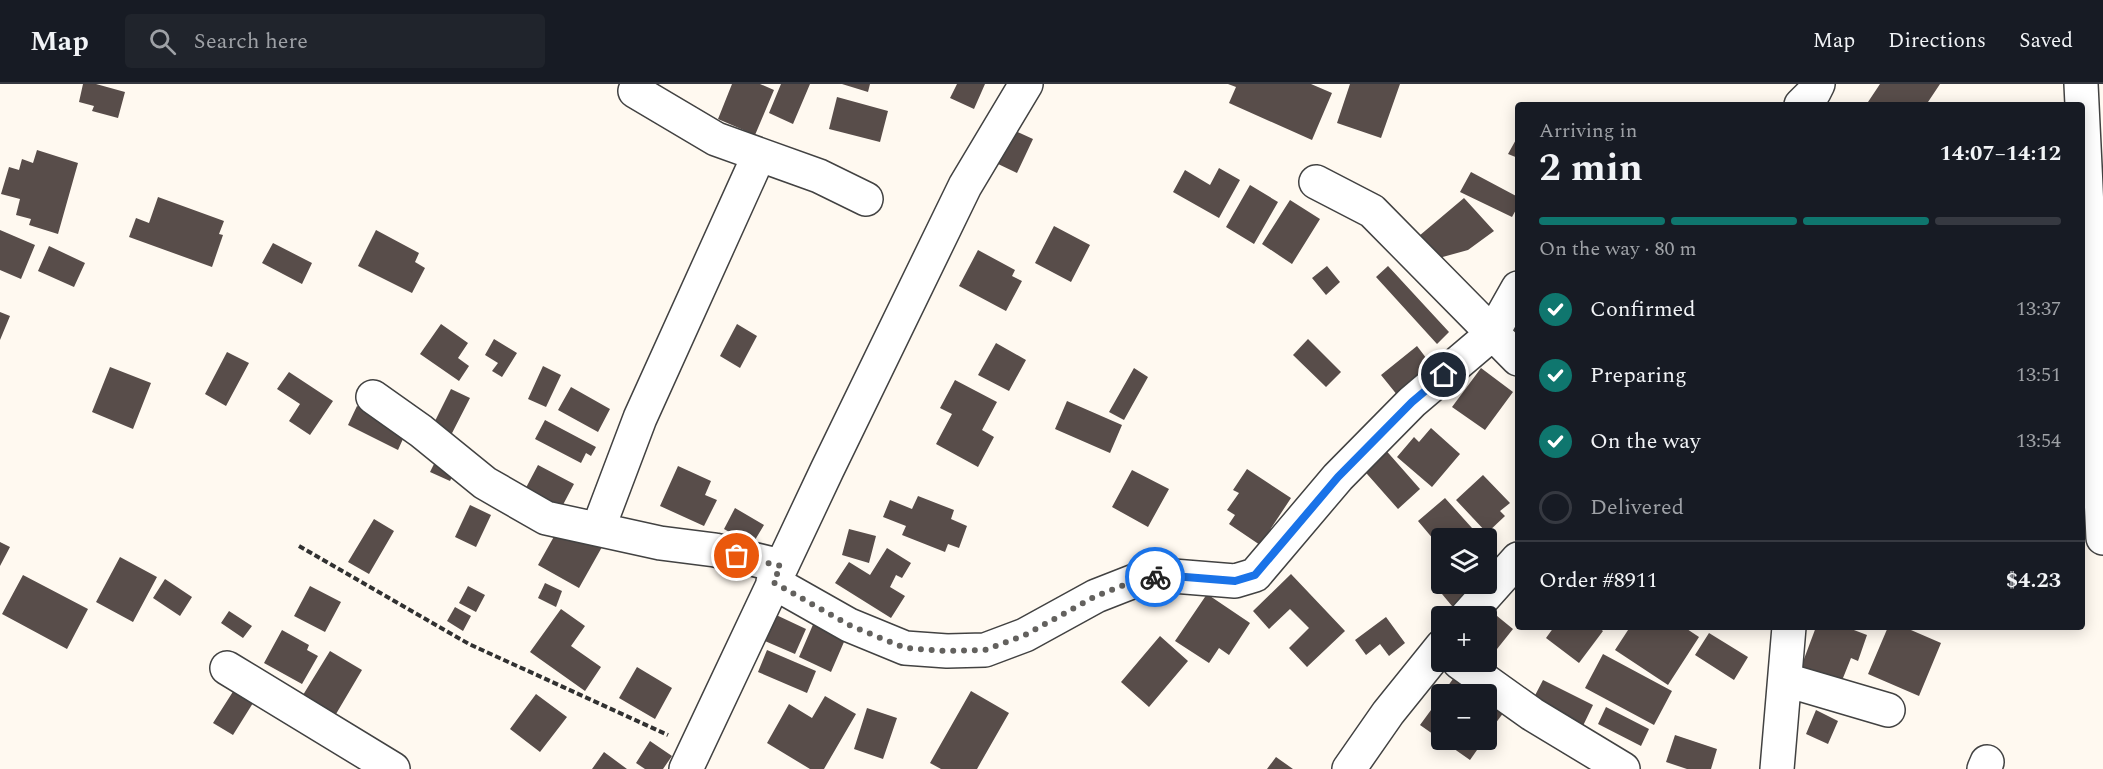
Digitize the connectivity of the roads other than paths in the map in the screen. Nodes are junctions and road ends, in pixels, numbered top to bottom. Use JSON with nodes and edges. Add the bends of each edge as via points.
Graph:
{"nodes":[{"id":1,"x":1026,"y":84,"type":"edge"},
{"id":2,"x":1818,"y":84,"type":"edge"},
{"id":3,"x":2081,"y":84,"type":"edge"},
{"id":4,"x":635,"y":91,"type":"dead end"},
{"id":5,"x":1804,"y":102,"type":"edge"},
{"id":6,"x":2083,"y":102,"type":"edge"},
{"id":7,"x":2085,"y":124,"type":"edge"},
{"id":8,"x":759,"y":155,"type":"junction"},
{"id":9,"x":1316,"y":182,"type":"dead end"},
{"id":10,"x":866,"y":199,"type":"dead end"},
{"id":11,"x":2096,"y":234,"type":"edge"},
{"id":12,"x":1515,"y":293,"type":"edge"},
{"id":13,"x":1492,"y":334,"type":"junction"},
{"id":14,"x":1515,"y":356,"type":"edge"},
{"id":15,"x":373,"y":397,"type":"dead end"},
{"id":16,"x":598,"y":529,"type":"junction"},
{"id":17,"x":2103,"y":538,"type":"edge"},
{"id":18,"x":1515,"y":562,"type":"edge"},
{"id":19,"x":777,"y":574,"type":"junction"},
{"id":20,"x":1476,"y":606,"type":"edge"},
{"id":21,"x":1789,"y":630,"type":"edge"},
{"id":22,"x":1431,"y":667,"type":"edge"},
{"id":23,"x":227,"y":668,"type":"dead end"},
{"id":24,"x":1475,"y":672,"type":"edge"},
{"id":25,"x":1786,"y":680,"type":"junction"},
{"id":26,"x":1888,"y":710,"type":"dead end"},
{"id":27,"x":691,"y":759,"type":"edge"},
{"id":28,"x":393,"y":769,"type":"edge"},
{"id":29,"x":1349,"y":769,"type":"edge"},
{"id":30,"x":1623,"y":769,"type":"edge"},
{"id":31,"x":1777,"y":769,"type":"edge"}],
"edges":[{"from":1,"to":19,"type":"street","via":[[964,186]]},
{"from":2,"to":5,"type":"street"},
{"from":3,"to":6,"type":"street"},
{"from":4,"to":8,"type":"street","via":[[716,139]]},
{"from":7,"to":11,"type":"street"},
{"from":8,"to":10,"type":"street","via":[[819,176]]},
{"from":8,"to":16,"type":"street","via":[[640,418]]},
{"from":9,"to":13,"type":"street","via":[[1372,211]]},
{"from":11,"to":17,"type":"street"},
{"from":12,"to":13,"type":"street"},
{"from":13,"to":14,"type":"street"},
{"from":13,"to":19,"type":"street","via":[[1412,402],[1338,477],[1255,575],[1235,581],[1142,578],[1096,596],[1025,635],[985,650],[947,651],[905,648],[849,625]]},
{"from":15,"to":16,"type":"street","via":[[485,483],[546,518]]},
{"from":16,"to":19,"type":"street","via":[[715,550]]},
{"from":18,"to":20,"type":"street"},
{"from":19,"to":27,"type":"street"},
{"from":21,"to":25,"type":"street"},
{"from":22,"to":29,"type":"street","via":[[1388,713]]},
{"from":23,"to":28,"type":"street"},
{"from":24,"to":30,"type":"street","via":[[1532,714]]},
{"from":25,"to":26,"type":"street"},
{"from":25,"to":31,"type":"street"}]}
